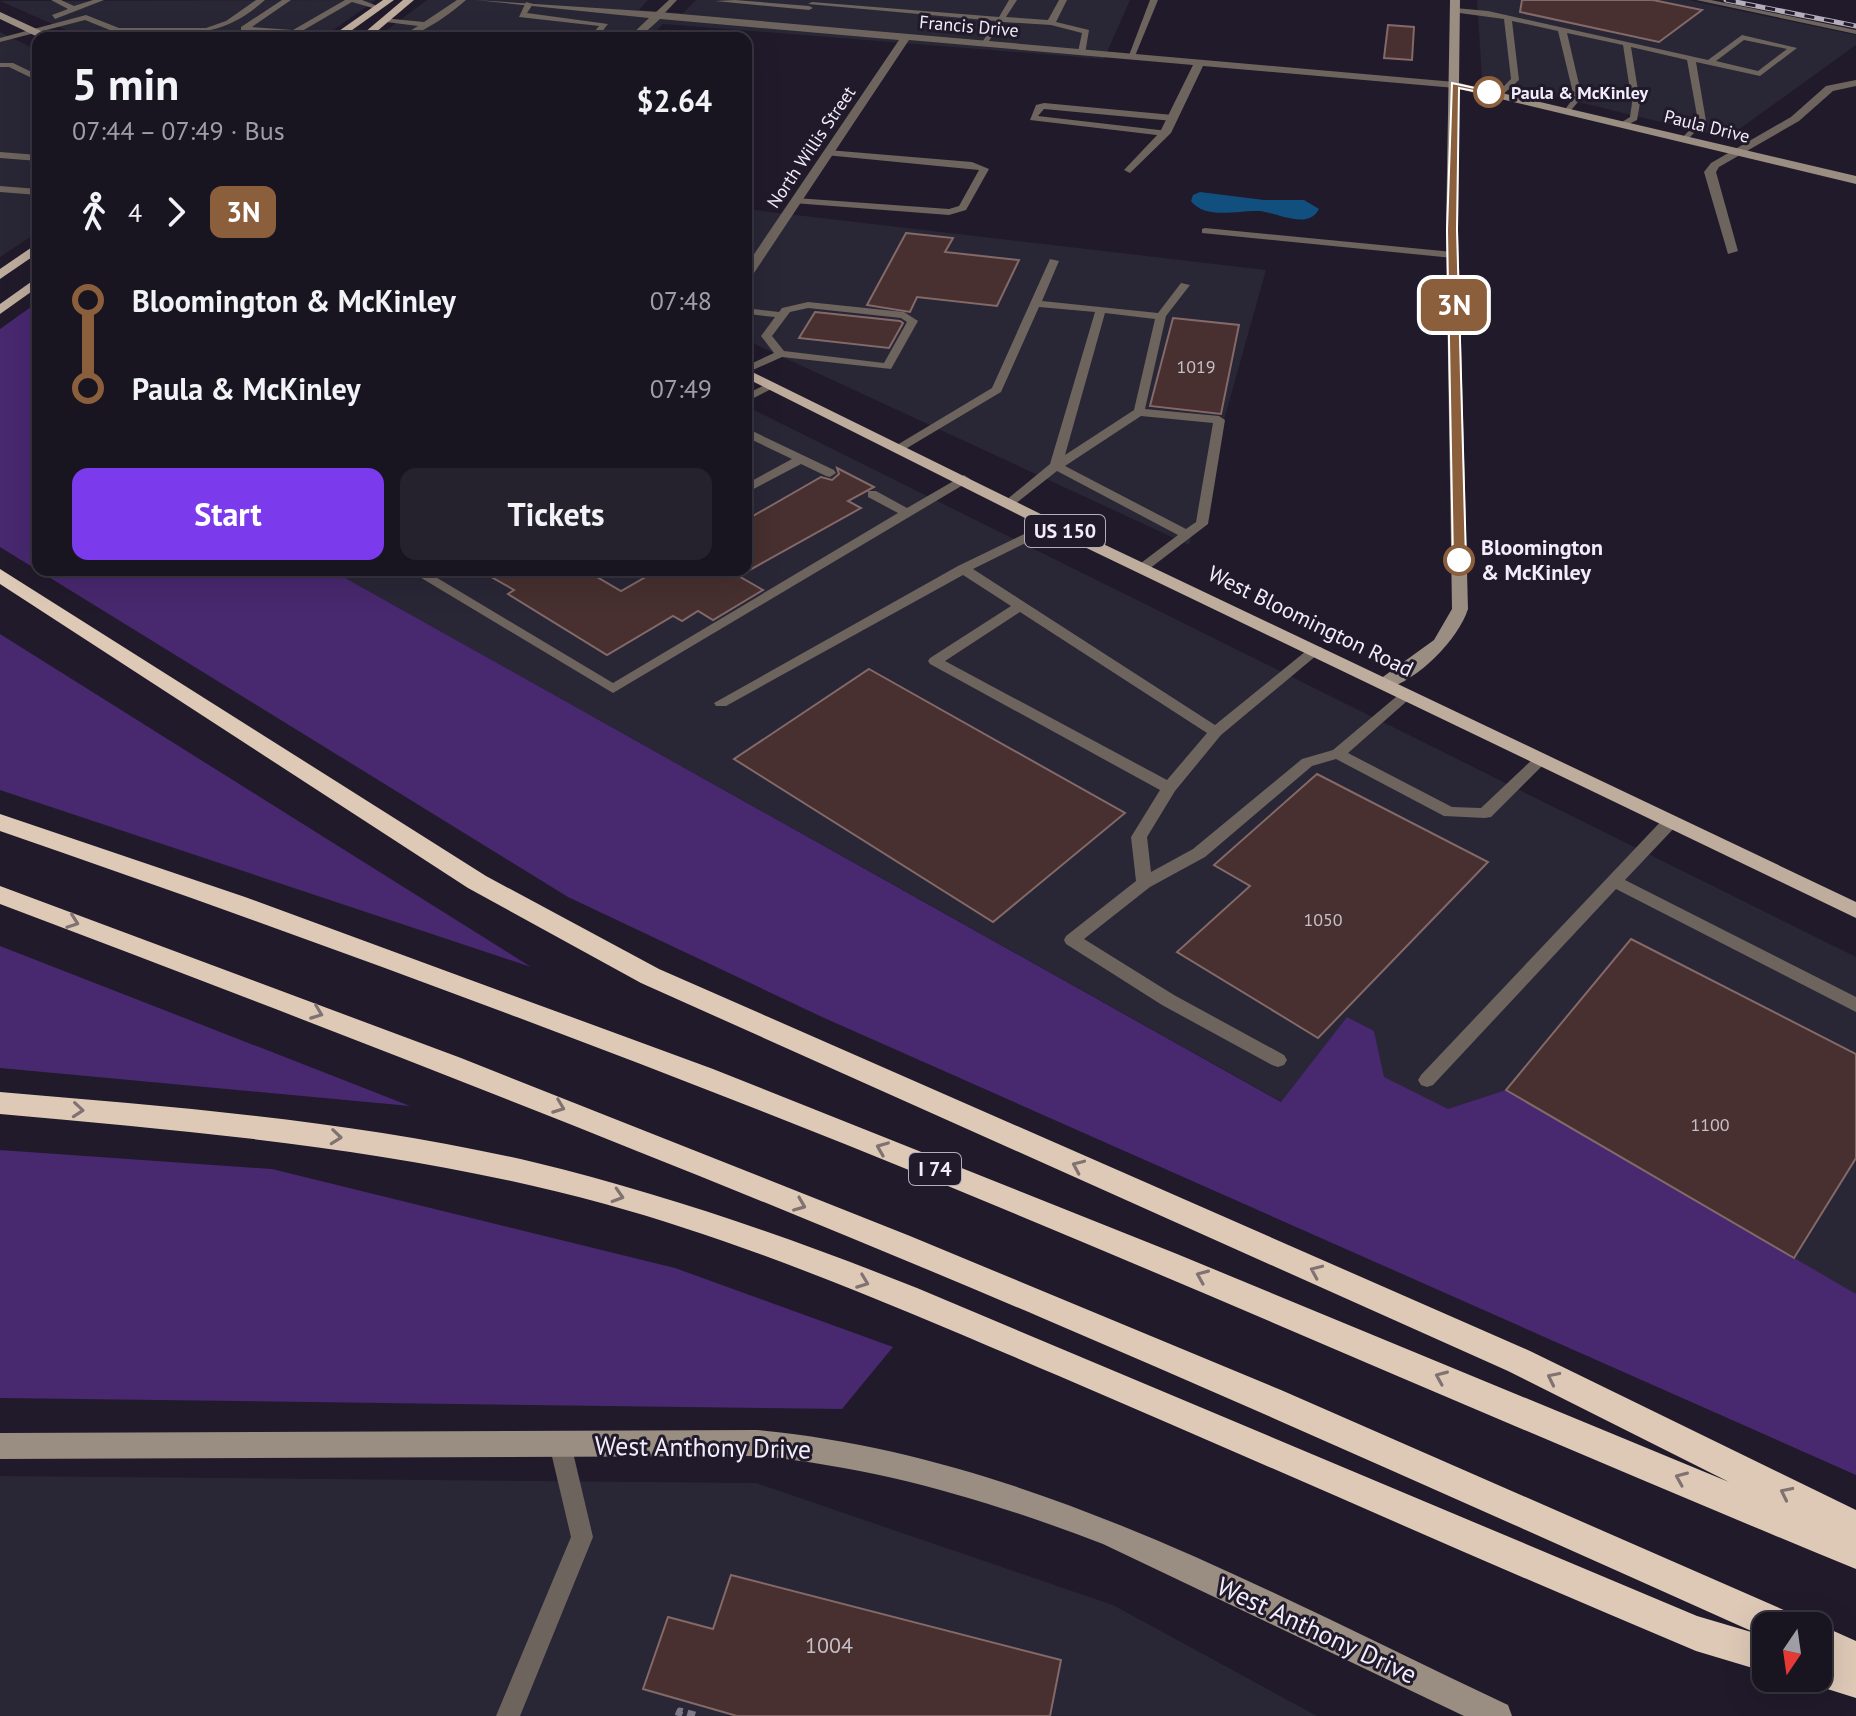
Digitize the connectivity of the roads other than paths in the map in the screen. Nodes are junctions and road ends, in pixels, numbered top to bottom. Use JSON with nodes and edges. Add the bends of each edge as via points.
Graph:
{"nodes":[{"id":1,"x":55,"y":0,"type":"edge"},
{"id":2,"x":100,"y":0,"type":"edge"},
{"id":3,"x":261,"y":0,"type":"edge"},
{"id":4,"x":287,"y":0,"type":"edge"},
{"id":5,"x":352,"y":0,"type":"edge"},
{"id":6,"x":389,"y":0,"type":"edge"},
{"id":7,"x":409,"y":0,"type":"edge"},
{"id":8,"x":462,"y":0,"type":"edge"},
{"id":9,"x":480,"y":0,"type":"edge"},
{"id":10,"x":673,"y":0,"type":"edge"},
{"id":11,"x":719,"y":0,"type":"edge"},
{"id":12,"x":1013,"y":0,"type":"edge"},
{"id":13,"x":1063,"y":0,"type":"edge"},
{"id":14,"x":1154,"y":0,"type":"edge"},
{"id":15,"x":1700,"y":0,"type":"edge"},
{"id":16,"x":764,"y":2,"type":"edge"},
{"id":17,"x":1454,"y":3,"type":"edge"},
{"id":18,"x":529,"y":4,"type":"junction"},
{"id":19,"x":812,"y":4,"type":"edge"},
{"id":20,"x":90,"y":6,"type":"junction"},
{"id":21,"x":376,"y":7,"type":"junction"},
{"id":22,"x":74,"y":9,"type":"junction"},
{"id":23,"x":0,"y":15,"type":"edge"},
{"id":24,"x":658,"y":15,"type":"junction"},
{"id":25,"x":86,"y":17,"type":"junction"},
{"id":26,"x":1508,"y":18,"type":"junction"},
{"id":27,"x":701,"y":19,"type":"junction"},
{"id":28,"x":1000,"y":19,"type":"junction"},
{"id":29,"x":386,"y":20,"type":"junction"},
{"id":30,"x":1051,"y":23,"type":"junction"},
{"id":31,"x":425,"y":24,"type":"junction"},
{"id":32,"x":792,"y":27,"type":"junction"},
{"id":33,"x":28,"y":28,"type":"junction"},
{"id":34,"x":1562,"y":30,"type":"junction"},
{"id":35,"x":117,"y":31,"type":"joint"},
{"id":36,"x":0,"y":32,"type":"edge"},
{"id":37,"x":36,"y":32,"type":"edge"},
{"id":38,"x":292,"y":32,"type":"joint"},
{"id":39,"x":342,"y":32,"type":"edge"},
{"id":40,"x":370,"y":32,"type":"edge"},
{"id":41,"x":414,"y":32,"type":"edge"},
{"id":42,"x":598,"y":32,"type":"edge"},
{"id":43,"x":640,"y":32,"type":"edge"},
{"id":44,"x":1856,"y":32,"type":"edge"},
{"id":45,"x":906,"y":37,"type":"junction"},
{"id":46,"x":0,"y":40,"type":"edge"},
{"id":47,"x":985,"y":44,"type":"junction"},
{"id":48,"x":1627,"y":45,"type":"junction"},
{"id":49,"x":1082,"y":52,"type":"junction"},
{"id":50,"x":1131,"y":56,"type":"junction"},
{"id":51,"x":1691,"y":58,"type":"junction"},
{"id":52,"x":1200,"y":62,"type":"junction"},
{"id":53,"x":1710,"y":62,"type":"junction"},
{"id":54,"x":0,"y":65,"type":"edge"},
{"id":55,"x":32,"y":75,"type":"edge"},
{"id":56,"x":1856,"y":83,"type":"edge"},
{"id":57,"x":1455,"y":85,"type":"junction"},
{"id":58,"x":1499,"y":95,"type":"junction"},
{"id":59,"x":1568,"y":111,"type":"junction"},
{"id":60,"x":1173,"y":118,"type":"junction"},
{"id":61,"x":1623,"y":124,"type":"junction"},
{"id":62,"x":1165,"y":133,"type":"junction"},
{"id":63,"x":1685,"y":139,"type":"junction"},
{"id":64,"x":1737,"y":152,"type":"junction"},
{"id":65,"x":828,"y":153,"type":"junction"},
{"id":66,"x":0,"y":155,"type":"edge"},
{"id":67,"x":32,"y":158,"type":"edge"},
{"id":68,"x":1130,"y":170,"type":"dead end"},
{"id":69,"x":0,"y":178,"type":"edge"},
{"id":70,"x":1856,"y":180,"type":"edge"},
{"id":71,"x":32,"y":181,"type":"edge"},
{"id":72,"x":0,"y":189,"type":"edge"},
{"id":73,"x":32,"y":192,"type":"edge"},
{"id":74,"x":796,"y":201,"type":"junction"},
{"id":75,"x":1205,"y":231,"type":"dead end"},
{"id":76,"x":32,"y":251,"type":"edge"},
{"id":77,"x":1732,"y":251,"type":"dead end"},
{"id":78,"x":1453,"y":255,"type":"junction"},
{"id":79,"x":1054,"y":261,"type":"dead end"},
{"id":80,"x":752,"y":267,"type":"edge"},
{"id":81,"x":0,"y":275,"type":"edge"},
{"id":82,"x":1185,"y":285,"type":"dead end"},
{"id":83,"x":32,"y":286,"type":"edge"},
{"id":84,"x":1035,"y":303,"type":"junction"},
{"id":85,"x":0,"y":310,"type":"edge"},
{"id":86,"x":1101,"y":310,"type":"junction"},
{"id":87,"x":752,"y":312,"type":"edge"},
{"id":88,"x":782,"y":315,"type":"junction"},
{"id":89,"x":1161,"y":316,"type":"junction"},
{"id":90,"x":781,"y":354,"type":"junction"},
{"id":91,"x":752,"y":369,"type":"edge"},
{"id":92,"x":752,"y":375,"type":"edge"},
{"id":93,"x":771,"y":386,"type":"junction"},
{"id":94,"x":752,"y":396,"type":"edge"},
{"id":95,"x":1139,"y":412,"type":"junction"},
{"id":96,"x":752,"y":435,"type":"edge"},
{"id":97,"x":898,"y":448,"type":"junction"},
{"id":98,"x":801,"y":459,"type":"junction"},
{"id":99,"x":1056,"y":466,"type":"junction"},
{"id":100,"x":830,"y":473,"type":"dead end"},
{"id":101,"x":964,"y":479,"type":"junction"},
{"id":102,"x":752,"y":486,"type":"edge"},
{"id":103,"x":872,"y":494,"type":"dead end"},
{"id":104,"x":1011,"y":501,"type":"junction"},
{"id":105,"x":908,"y":513,"type":"junction"},
{"id":106,"x":1051,"y":525,"type":"junction"},
{"id":107,"x":1187,"y":535,"type":"junction"},
{"id":108,"x":1144,"y":566,"type":"junction"},
{"id":109,"x":963,"y":569,"type":"junction"},
{"id":110,"x":0,"y":575,"type":"edge"},
{"id":111,"x":425,"y":576,"type":"edge"},
{"id":112,"x":1020,"y":606,"type":"junction"},
{"id":113,"x":1316,"y":650,"type":"junction"},
{"id":114,"x":1386,"y":683,"type":"junction"},
{"id":115,"x":1408,"y":694,"type":"junction"},
{"id":116,"x":721,"y":703,"type":"dead end"},
{"id":117,"x":1216,"y":732,"type":"junction"},
{"id":118,"x":1338,"y":754,"type":"junction"},
{"id":119,"x":1541,"y":759,"type":"junction"},
{"id":120,"x":1169,"y":788,"type":"junction"},
{"id":121,"x":1671,"y":821,"type":"junction"},
{"id":122,"x":0,"y":822,"type":"edge"},
{"id":123,"x":1614,"y":881,"type":"junction"},
{"id":124,"x":1144,"y":883,"type":"junction"},
{"id":125,"x":0,"y":895,"type":"edge"},
{"id":126,"x":1856,"y":911,"type":"edge"},
{"id":127,"x":1856,"y":1005,"type":"edge"},
{"id":128,"x":1278,"y":1060,"type":"dead end"},
{"id":129,"x":1427,"y":1080,"type":"dead end"},
{"id":130,"x":0,"y":1103,"type":"edge"},
{"id":131,"x":560,"y":1444,"type":"junction"},
{"id":132,"x":0,"y":1446,"type":"edge"},
{"id":133,"x":1856,"y":1528,"type":"edge"},
{"id":134,"x":1856,"y":1552,"type":"edge"},
{"id":135,"x":1752,"y":1613,"type":"edge"},
{"id":136,"x":1832,"y":1648,"type":"edge"},
{"id":137,"x":1752,"y":1650,"type":"edge"},
{"id":138,"x":1856,"y":1659,"type":"edge"},
{"id":139,"x":1832,"y":1673,"type":"edge"},
{"id":140,"x":1856,"y":1680,"type":"edge"},
{"id":141,"x":508,"y":1716,"type":"edge"},
{"id":142,"x":1497,"y":1716,"type":"edge"}],
"edges":[{"from":1,"to":22,"type":"lane"},
{"from":2,"to":20,"type":"lane"},
{"from":3,"to":35,"type":"lane","via":[[221,27],[199,31],[136,26]]},
{"from":4,"to":38,"type":"lane","via":[[244,29]]},
{"from":5,"to":21,"type":"lane"},
{"from":5,"to":38,"type":"lane"},
{"from":6,"to":21,"type":"main road"},
{"from":7,"to":29,"type":"main road"},
{"from":8,"to":31,"type":"lane"},
{"from":9,"to":18,"type":"street","name":"Francis Drive"},
{"from":10,"to":24,"type":"lane"},
{"from":11,"to":16,"type":"lane"},
{"from":11,"to":27,"type":"lane"},
{"from":12,"to":28,"type":"lane"},
{"from":13,"to":30,"type":"lane"},
{"from":14,"to":50,"type":"lane"},
{"from":15,"to":44,"type":"lane"},
{"from":16,"to":19,"type":"lane"},
{"from":17,"to":26,"type":"lane"},
{"from":17,"to":57,"type":"street"},
{"from":18,"to":24,"type":"street","name":"Francis Drive"},
{"from":18,"to":42,"type":"lane","via":[[522,15],[604,24]]},
{"from":19,"to":28,"type":"lane"},
{"from":19,"to":32,"type":"lane"},
{"from":20,"to":22,"type":"lane"},
{"from":20,"to":25,"type":"lane"},
{"from":21,"to":39,"type":"main road"},
{"from":22,"to":33,"type":"lane"},
{"from":23,"to":33,"type":"street"},
{"from":24,"to":27,"type":"street","name":"Francis Drive"},
{"from":24,"to":43,"type":"street"},
{"from":25,"to":33,"type":"lane"},
{"from":25,"to":35,"type":"lane"},
{"from":26,"to":34,"type":"lane"},
{"from":26,"to":58,"type":"lane","via":[[1515,80]]},
{"from":27,"to":32,"type":"street","name":"Francis Drive"},
{"from":28,"to":30,"type":"lane"},
{"from":28,"to":47,"type":"lane"},
{"from":29,"to":31,"type":"lane"},
{"from":29,"to":40,"type":"main road"},
{"from":30,"to":49,"type":"lane","via":[[1086,32]]},
{"from":31,"to":41,"type":"lane"},
{"from":32,"to":45,"type":"street","name":"Francis Drive"},
{"from":33,"to":36,"type":"lane"},
{"from":33,"to":37,"type":"street"},
{"from":33,"to":46,"type":"lane"},
{"from":34,"to":48,"type":"lane"},
{"from":34,"to":59,"type":"lane","via":[[1578,97]]},
{"from":45,"to":47,"type":"street","name":"Francis Drive"},
{"from":45,"to":65,"type":"street","name":"North Willis Street"},
{"from":47,"to":49,"type":"street","name":"Francis Drive"},
{"from":48,"to":51,"type":"lane"},
{"from":48,"to":61,"type":"lane","via":[[1636,103],[1634,118]]},
{"from":49,"to":50,"type":"street","name":"Francis Drive"},
{"from":50,"to":52,"type":"street","name":"Francis Drive"},
{"from":51,"to":53,"type":"lane"},
{"from":51,"to":63,"type":"lane","via":[[1702,121]]},
{"from":52,"to":57,"type":"street","name":"Francis Drive"},
{"from":52,"to":60,"type":"street"},
{"from":53,"to":53,"type":"lane","via":[[1760,74],[1793,48],[1742,37]]},
{"from":54,"to":55,"type":"lane"},
{"from":56,"to":64,"type":"street","via":[[1830,88],[1795,119]]},
{"from":57,"to":58,"type":"street","name":"Paula Drive"},
{"from":57,"to":78,"type":"street"},
{"from":58,"to":59,"type":"street","name":"Paula Drive"},
{"from":59,"to":61,"type":"street","name":"Paula Drive"},
{"from":60,"to":62,"type":"street"},
{"from":60,"to":62,"type":"lane","via":[[1044,106],[1033,118]]},
{"from":61,"to":63,"type":"street","name":"Paula Drive"},
{"from":62,"to":68,"type":"street"},
{"from":63,"to":64,"type":"street","name":"Paula Drive"},
{"from":64,"to":70,"type":"street","name":"Paula Drive"},
{"from":64,"to":77,"type":"street","via":[[1710,172]]},
{"from":65,"to":74,"type":"street","name":"North Willis Street"},
{"from":65,"to":74,"type":"lane","via":[[984,169],[963,208],[949,212]]},
{"from":66,"to":67,"type":"lane"},
{"from":69,"to":71,"type":"lane"},
{"from":72,"to":73,"type":"lane"},
{"from":74,"to":80,"type":"street","name":"North Willis Street"},
{"from":75,"to":78,"type":"lane"},
{"from":76,"to":81,"type":"main road"},
{"from":78,"to":114,"type":"street","via":[[1460,609],[1456,626],[1441,646]]},
{"from":79,"to":84,"type":"lane"},
{"from":82,"to":89,"type":"lane"},
{"from":83,"to":85,"type":"main road"},
{"from":84,"to":86,"type":"lane"},
{"from":84,"to":97,"type":"lane","via":[[997,390]]},
{"from":86,"to":89,"type":"lane"},
{"from":86,"to":99,"type":"lane"},
{"from":87,"to":88,"type":"lane"},
{"from":88,"to":90,"type":"lane","via":[[766,336]]},
{"from":88,"to":90,"type":"lane","via":[[808,305],[904,315],[913,321],[887,367]]},
{"from":89,"to":95,"type":"lane"},
{"from":90,"to":91,"type":"lane"},
{"from":92,"to":93,"type":"main road","name":"West Bloomington Road","number":"US 150"},
{"from":93,"to":94,"type":"lane"},
{"from":93,"to":97,"type":"main road","name":"West Bloomington Road","number":"US 150"},
{"from":95,"to":99,"type":"lane"},
{"from":95,"to":107,"type":"lane","via":[[1219,420],[1202,524]]},
{"from":96,"to":98,"type":"lane"},
{"from":97,"to":101,"type":"main road","name":"West Bloomington Road","number":"US 150"},
{"from":98,"to":100,"type":"lane"},
{"from":98,"to":102,"type":"lane"},
{"from":99,"to":104,"type":"lane"},
{"from":99,"to":107,"type":"lane"},
{"from":101,"to":104,"type":"main road","name":"West Bloomington Road","number":"US 150"},
{"from":101,"to":105,"type":"lane"},
{"from":103,"to":105,"type":"lane"},
{"from":104,"to":106,"type":"main road","name":"West Bloomington Road","number":"US 150"},
{"from":105,"to":111,"type":"lane","via":[[613,689]]},
{"from":106,"to":108,"type":"main road","name":"West Bloomington Road","number":"US 150"},
{"from":106,"to":109,"type":"lane"},
{"from":107,"to":108,"type":"lane"},
{"from":108,"to":113,"type":"main road","name":"West Bloomington Road","number":"US 150"},
{"from":109,"to":112,"type":"lane"},
{"from":109,"to":116,"type":"lane"},
{"from":133,"to":110,"type":"highway","one_way":true,"via":[[1519,1361],[650,976],[477,882]]},
{"from":112,"to":117,"type":"lane"},
{"from":112,"to":120,"type":"lane","via":[[935,661]]},
{"from":113,"to":114,"type":"main road","name":"West Bloomington Road","number":"US 150"},
{"from":113,"to":117,"type":"lane"},
{"from":114,"to":115,"type":"main road","name":"West Bloomington Road","number":"US 150"},
{"from":115,"to":118,"type":"lane"},
{"from":115,"to":119,"type":"main road","name":"West Bloomington Road","number":"US 150"},
{"from":117,"to":120,"type":"lane"},
{"from":118,"to":119,"type":"lane","via":[[1449,812],[1485,813]]},
{"from":118,"to":124,"type":"lane","via":[[1307,762],[1199,853]]},
{"from":119,"to":121,"type":"main road","name":"West Bloomington Road","number":"US 150"},
{"from":120,"to":124,"type":"lane","via":[[1139,837]]},
{"from":121,"to":123,"type":"lane"},
{"from":121,"to":126,"type":"main road","name":"West Bloomington Road","number":"US 150"},
{"from":134,"to":122,"type":"highway","number":"I 74","one_way":true,"via":[[1131,1246],[719,1084]]},
{"from":123,"to":127,"type":"lane"},
{"from":123,"to":129,"type":"lane"},
{"from":124,"to":128,"type":"lane","via":[[1072,940]]},
{"from":125,"to":135,"type":"highway","one_way":true,"via":[[643,1140],[1194,1368]]},
{"from":130,"to":137,"type":"highway","one_way":true,"via":[[355,1140],[465,1158],[605,1192],[717,1227],[937,1310],[1696,1633]]},
{"from":131,"to":132,"type":"street","name":"West Anthony Drive"},
{"from":131,"to":141,"type":"lane","via":[[582,1537]]},
{"from":131,"to":142,"type":"street","name":"West Anthony Drive","via":[[757,1443],[821,1449],[937,1474],[1111,1533]]},
{"from":136,"to":138,"type":"highway"},
{"from":139,"to":140,"type":"highway"}]}
